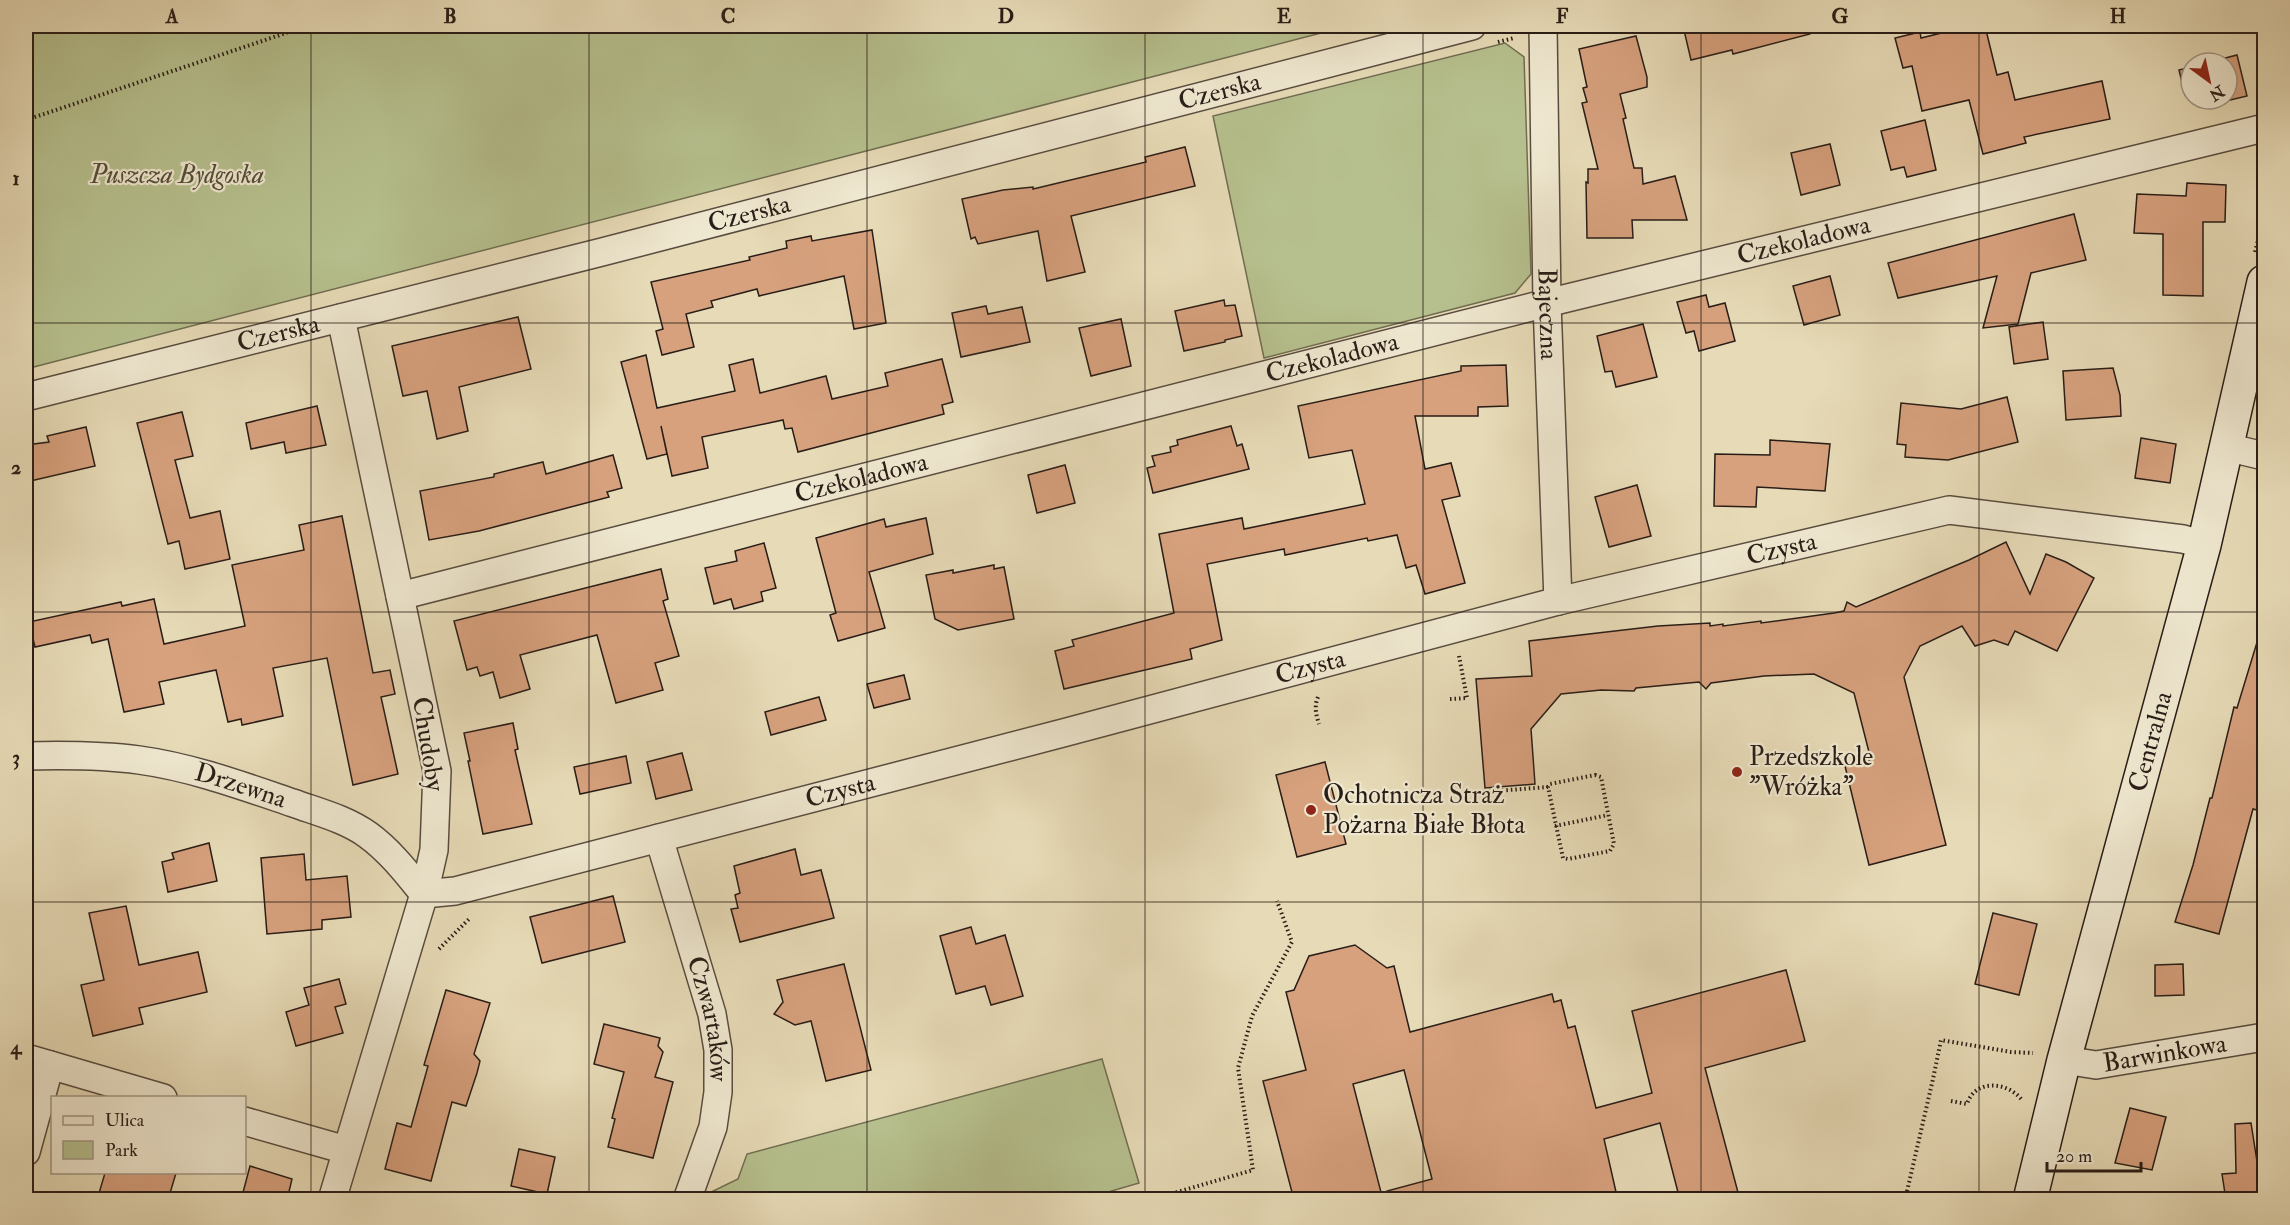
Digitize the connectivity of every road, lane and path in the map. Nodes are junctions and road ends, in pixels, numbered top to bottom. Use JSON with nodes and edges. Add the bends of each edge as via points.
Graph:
{"nodes":[{"id":1,"x":307,"y":26,"type":"edge"},
{"id":2,"x":1472,"y":26,"type":"edge"},
{"id":3,"x":1543,"y":26,"type":"edge"},
{"id":4,"x":26,"y":120,"type":"edge"},
{"id":5,"x":2265,"y":128,"type":"edge"},
{"id":6,"x":2265,"y":282,"type":"edge"},
{"id":7,"x":1548,"y":303,"type":"junction"},
{"id":8,"x":341,"y":318,"type":"junction"},
{"id":9,"x":26,"y":397,"type":"edge"},
{"id":10,"x":2226,"y":447,"type":"junction"},
{"id":11,"x":2265,"y":456,"type":"edge"},
{"id":12,"x":2204,"y":544,"type":"junction"},
{"id":13,"x":400,"y":596,"type":"junction"},
{"id":14,"x":1558,"y":601,"type":"junction"},
{"id":15,"x":1459,"y":654,"type":"dead end"},
{"id":16,"x":1450,"y":699,"type":"dead end"},
{"id":17,"x":26,"y":756,"type":"edge"},
{"id":18,"x":1548,"y":787,"type":"junction"},
{"id":19,"x":1457,"y":794,"type":"dead end"},
{"id":20,"x":1608,"y":815,"type":"junction"},
{"id":21,"x":1555,"y":826,"type":"junction"},
{"id":22,"x":658,"y":838,"type":"junction"},
{"id":23,"x":508,"y":879,"type":"junction"},
{"id":24,"x":424,"y":894,"type":"junction"},
{"id":25,"x":1278,"y":901,"type":"dead end"},
{"id":26,"x":434,"y":956,"type":"dead end"},
{"id":27,"x":2265,"y":1037,"type":"edge"},
{"id":28,"x":2052,"y":1056,"type":"junction"},
{"id":29,"x":38,"y":1061,"type":"edge"},
{"id":30,"x":156,"y":1096,"type":"edge"},
{"id":31,"x":1951,"y":1101,"type":"dead end"},
{"id":32,"x":2026,"y":1108,"type":"dead end"},
{"id":33,"x":246,"y":1122,"type":"edge"},
{"id":34,"x":346,"y":1150,"type":"junction"},
{"id":35,"x":26,"y":1152,"type":"edge"},
{"id":36,"x":332,"y":1200,"type":"edge"},
{"id":37,"x":687,"y":1200,"type":"edge"},
{"id":38,"x":1150,"y":1200,"type":"edge"},
{"id":39,"x":1905,"y":1200,"type":"edge"},
{"id":40,"x":2030,"y":1200,"type":"edge"}],
"edges":[{"from":1,"to":4,"type":"path"},
{"from":2,"to":8,"type":"street","name":"Czerska"},
{"from":3,"to":7,"type":"street","name":"Bajeczna"},
{"from":5,"to":7,"type":"street","name":"Czekoladowa"},
{"from":6,"to":10,"type":"street","name":"Centralna"},
{"from":7,"to":13,"type":"street","name":"Czekoladowa"},
{"from":7,"to":14,"type":"street","name":"Bajeczna"},
{"from":8,"to":9,"type":"street","name":"Czerska"},
{"from":8,"to":13,"type":"street","name":"Chudoby"},
{"from":10,"to":11,"type":"street"},
{"from":10,"to":12,"type":"street","name":"Centralna"},
{"from":12,"to":14,"type":"street","name":"Czysta","via":[[1949,510]]},
{"from":12,"to":28,"type":"street","name":"Centralna"},
{"from":13,"to":24,"type":"street","name":"Chudoby","via":[[437,771],[434,850]]},
{"from":14,"to":22,"type":"street","name":"Czysta"},
{"from":15,"to":16,"type":"path","via":[[1467,698]]},
{"from":17,"to":24,"type":"street","name":"Drzewna","via":[[89,755],[141,760],[200,773],[282,799],[342,820],[366,834],[386,850]]},
{"from":18,"to":19,"type":"path"},
{"from":18,"to":20,"type":"path","via":[[1600,775]]},
{"from":18,"to":21,"type":"path"},
{"from":20,"to":21,"type":"path"},
{"from":20,"to":21,"type":"path","via":[[1614,844],[1610,851],[1563,858]]},
{"from":22,"to":23,"type":"street","name":"Czysta"},
{"from":22,"to":37,"type":"street","name":"Czwartaków","via":[[712,1014],[718,1050],[718,1092],[712,1127]]},
{"from":23,"to":24,"type":"street","name":"Czysta"},
{"from":23,"to":26,"type":"path"},
{"from":24,"to":34,"type":"street","name":"Chudoby"},
{"from":25,"to":38,"type":"path","via":[[1292,942],[1252,1016],[1238,1068],[1253,1170]]},
{"from":27,"to":28,"type":"street","name":"Barwinkowa","via":[[2096,1065]]},
{"from":28,"to":39,"type":"path","via":[[1941,1040]]},
{"from":28,"to":40,"type":"street","name":"Centralna"},
{"from":29,"to":30,"type":"street"},
{"from":29,"to":35,"type":"street"},
{"from":31,"to":32,"type":"path","via":[[1967,1104],[1977,1090],[1989,1084],[2017,1094]]},
{"from":33,"to":34,"type":"street"},
{"from":34,"to":36,"type":"street","name":"Chudoby"}]}
